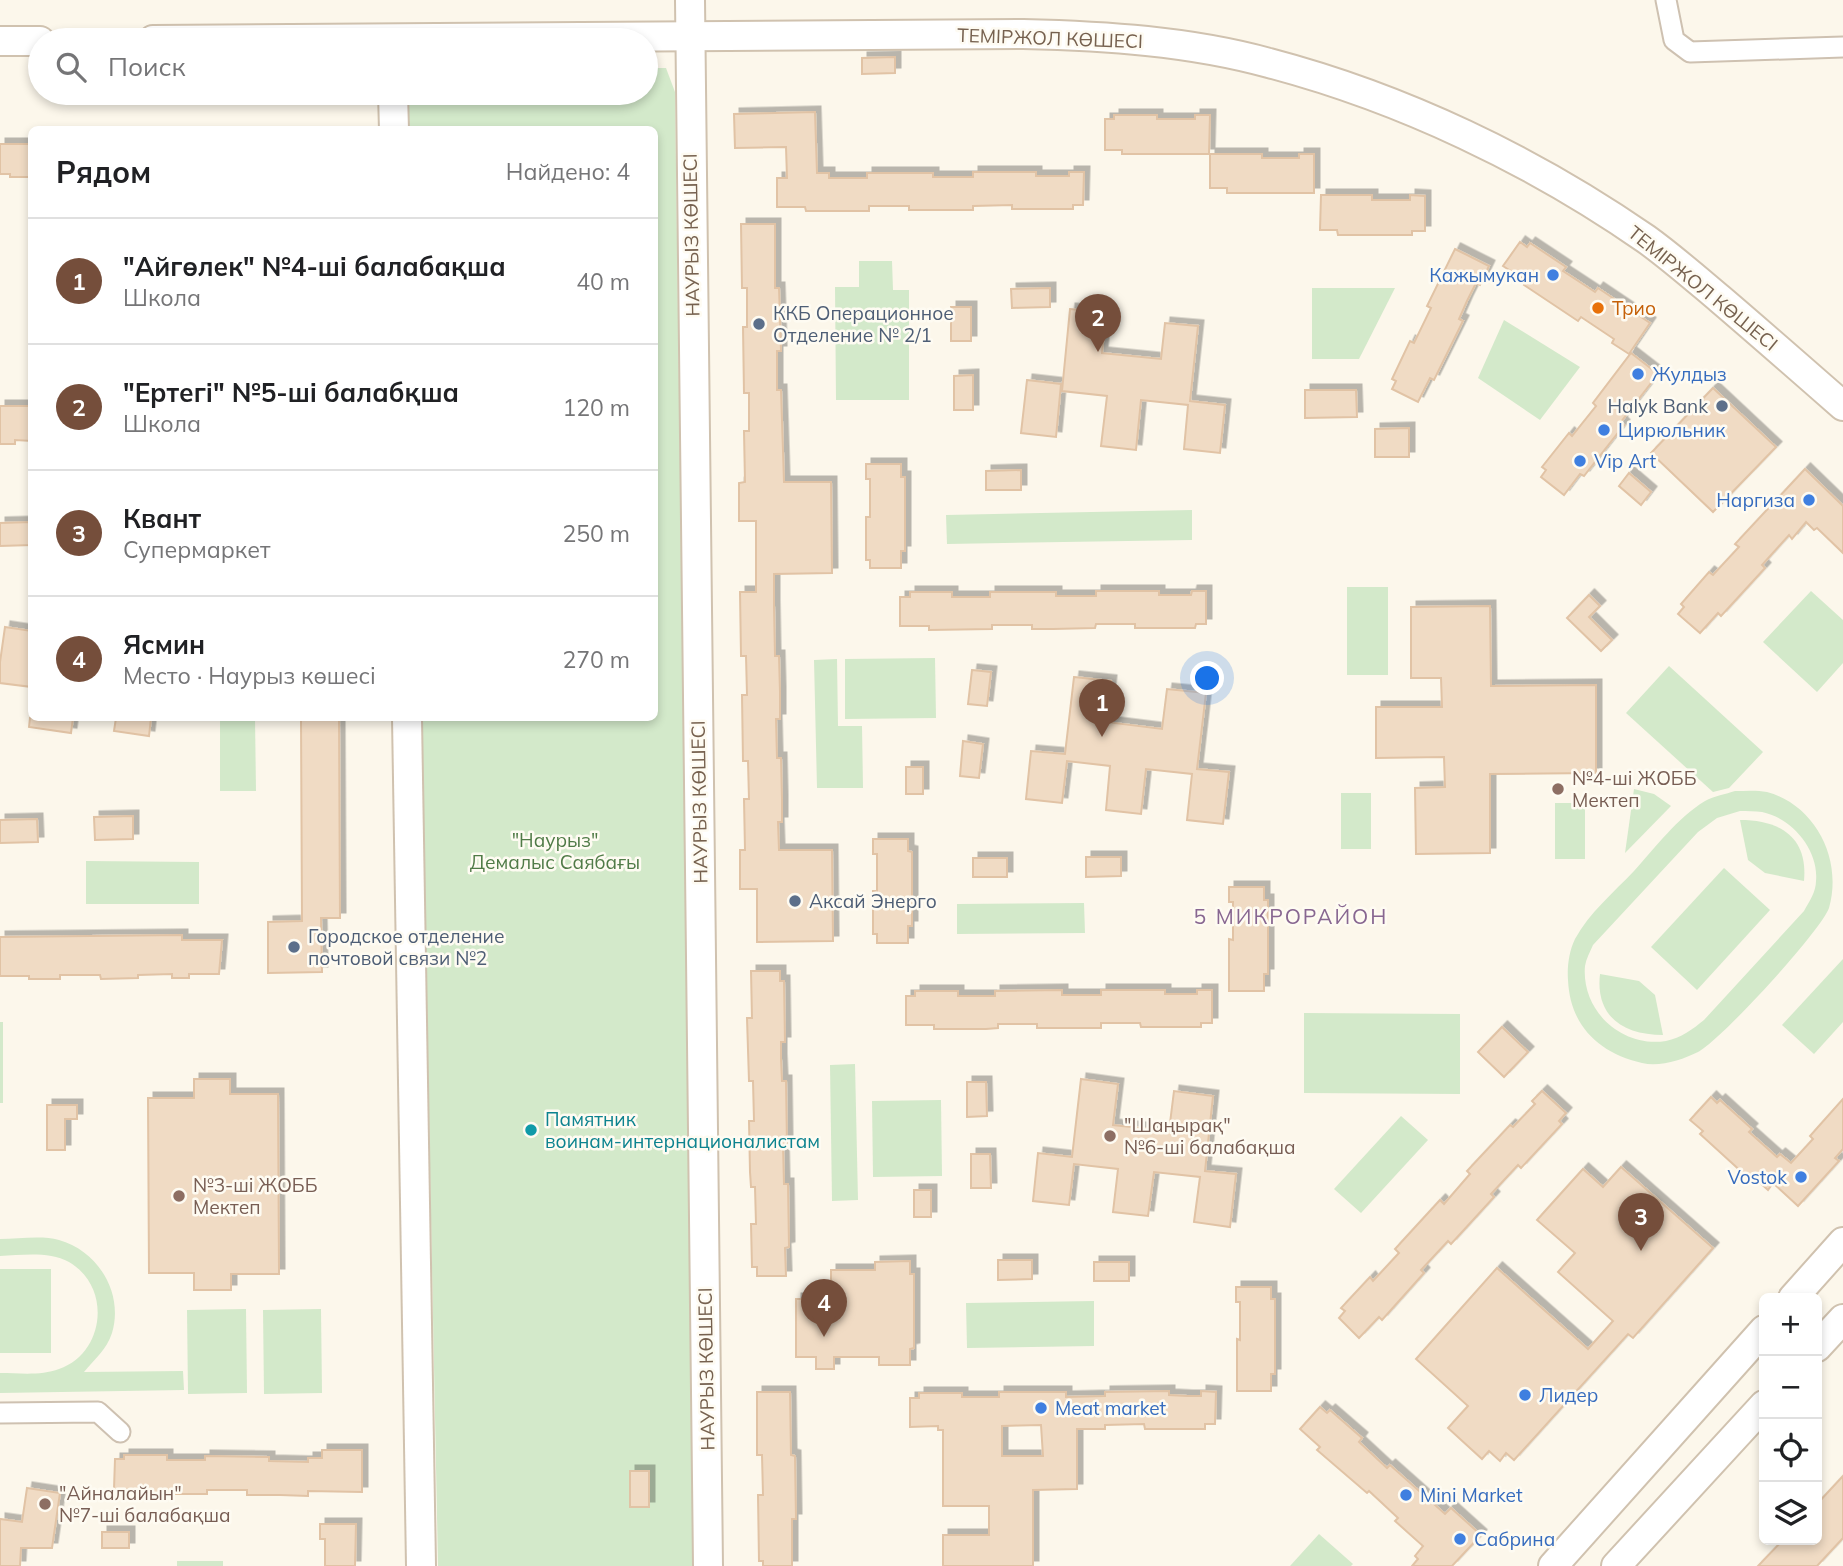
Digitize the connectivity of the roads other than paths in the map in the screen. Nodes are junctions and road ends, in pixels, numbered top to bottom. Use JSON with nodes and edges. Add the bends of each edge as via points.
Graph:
{"nodes":[{"id":1,"x":690,"y":0,"type":"edge"},
{"id":2,"x":1666,"y":0,"type":"edge"},
{"id":3,"x":658,"y":38,"type":"edge"},
{"id":4,"x":690,"y":38,"type":"junction"},
{"id":5,"x":0,"y":41,"type":"edge"},
{"id":6,"x":28,"y":41,"type":"edge"},
{"id":7,"x":1843,"y":47,"type":"edge"},
{"id":8,"x":393,"y":105,"type":"edge"},
{"id":9,"x":394,"y":126,"type":"edge"},
{"id":10,"x":1843,"y":406,"type":"edge"},
{"id":11,"x":407,"y":721,"type":"edge"},
{"id":12,"x":1843,"y":1242,"type":"edge"},
{"id":13,"x":1797,"y":1293,"type":"edge"},
{"id":14,"x":1843,"y":1319,"type":"edge"},
{"id":15,"x":1759,"y":1336,"type":"edge"},
{"id":16,"x":1822,"y":1342,"type":"edge"},
{"id":17,"x":1759,"y":1410,"type":"edge"},
{"id":18,"x":0,"y":1413,"type":"edge"},
{"id":19,"x":120,"y":1432,"type":"dead end"},
{"id":20,"x":421,"y":1566,"type":"edge"},
{"id":21,"x":708,"y":1566,"type":"edge"},
{"id":22,"x":1553,"y":1566,"type":"edge"},
{"id":23,"x":1616,"y":1566,"type":"edge"}],
"edges":[{"from":1,"to":4,"type":"street","name":"НАУРЫЗ КӨШЕСІ"},
{"from":2,"to":7,"type":"street","via":[[1674,40],[1690,52]]},
{"from":3,"to":4,"type":"street","name":"ТЕМІРЖОЛ КӨШЕСІ"},
{"from":4,"to":10,"type":"street","name":"ТЕМІРЖОЛ КӨШЕСІ","via":[[1023,34],[1122,38],[1268,62],[1324,79],[1469,136],[1594,205],[1690,274]]},
{"from":4,"to":21,"type":"street","name":"НАУРЫЗ КӨШЕСІ"},
{"from":5,"to":6,"type":"street"},
{"from":8,"to":9,"type":"street"},
{"from":11,"to":20,"type":"street"},
{"from":12,"to":13,"type":"street"},
{"from":14,"to":16,"type":"street"},
{"from":15,"to":22,"type":"street"},
{"from":17,"to":23,"type":"street"},
{"from":18,"to":19,"type":"street","via":[[98,1412]]}]}
